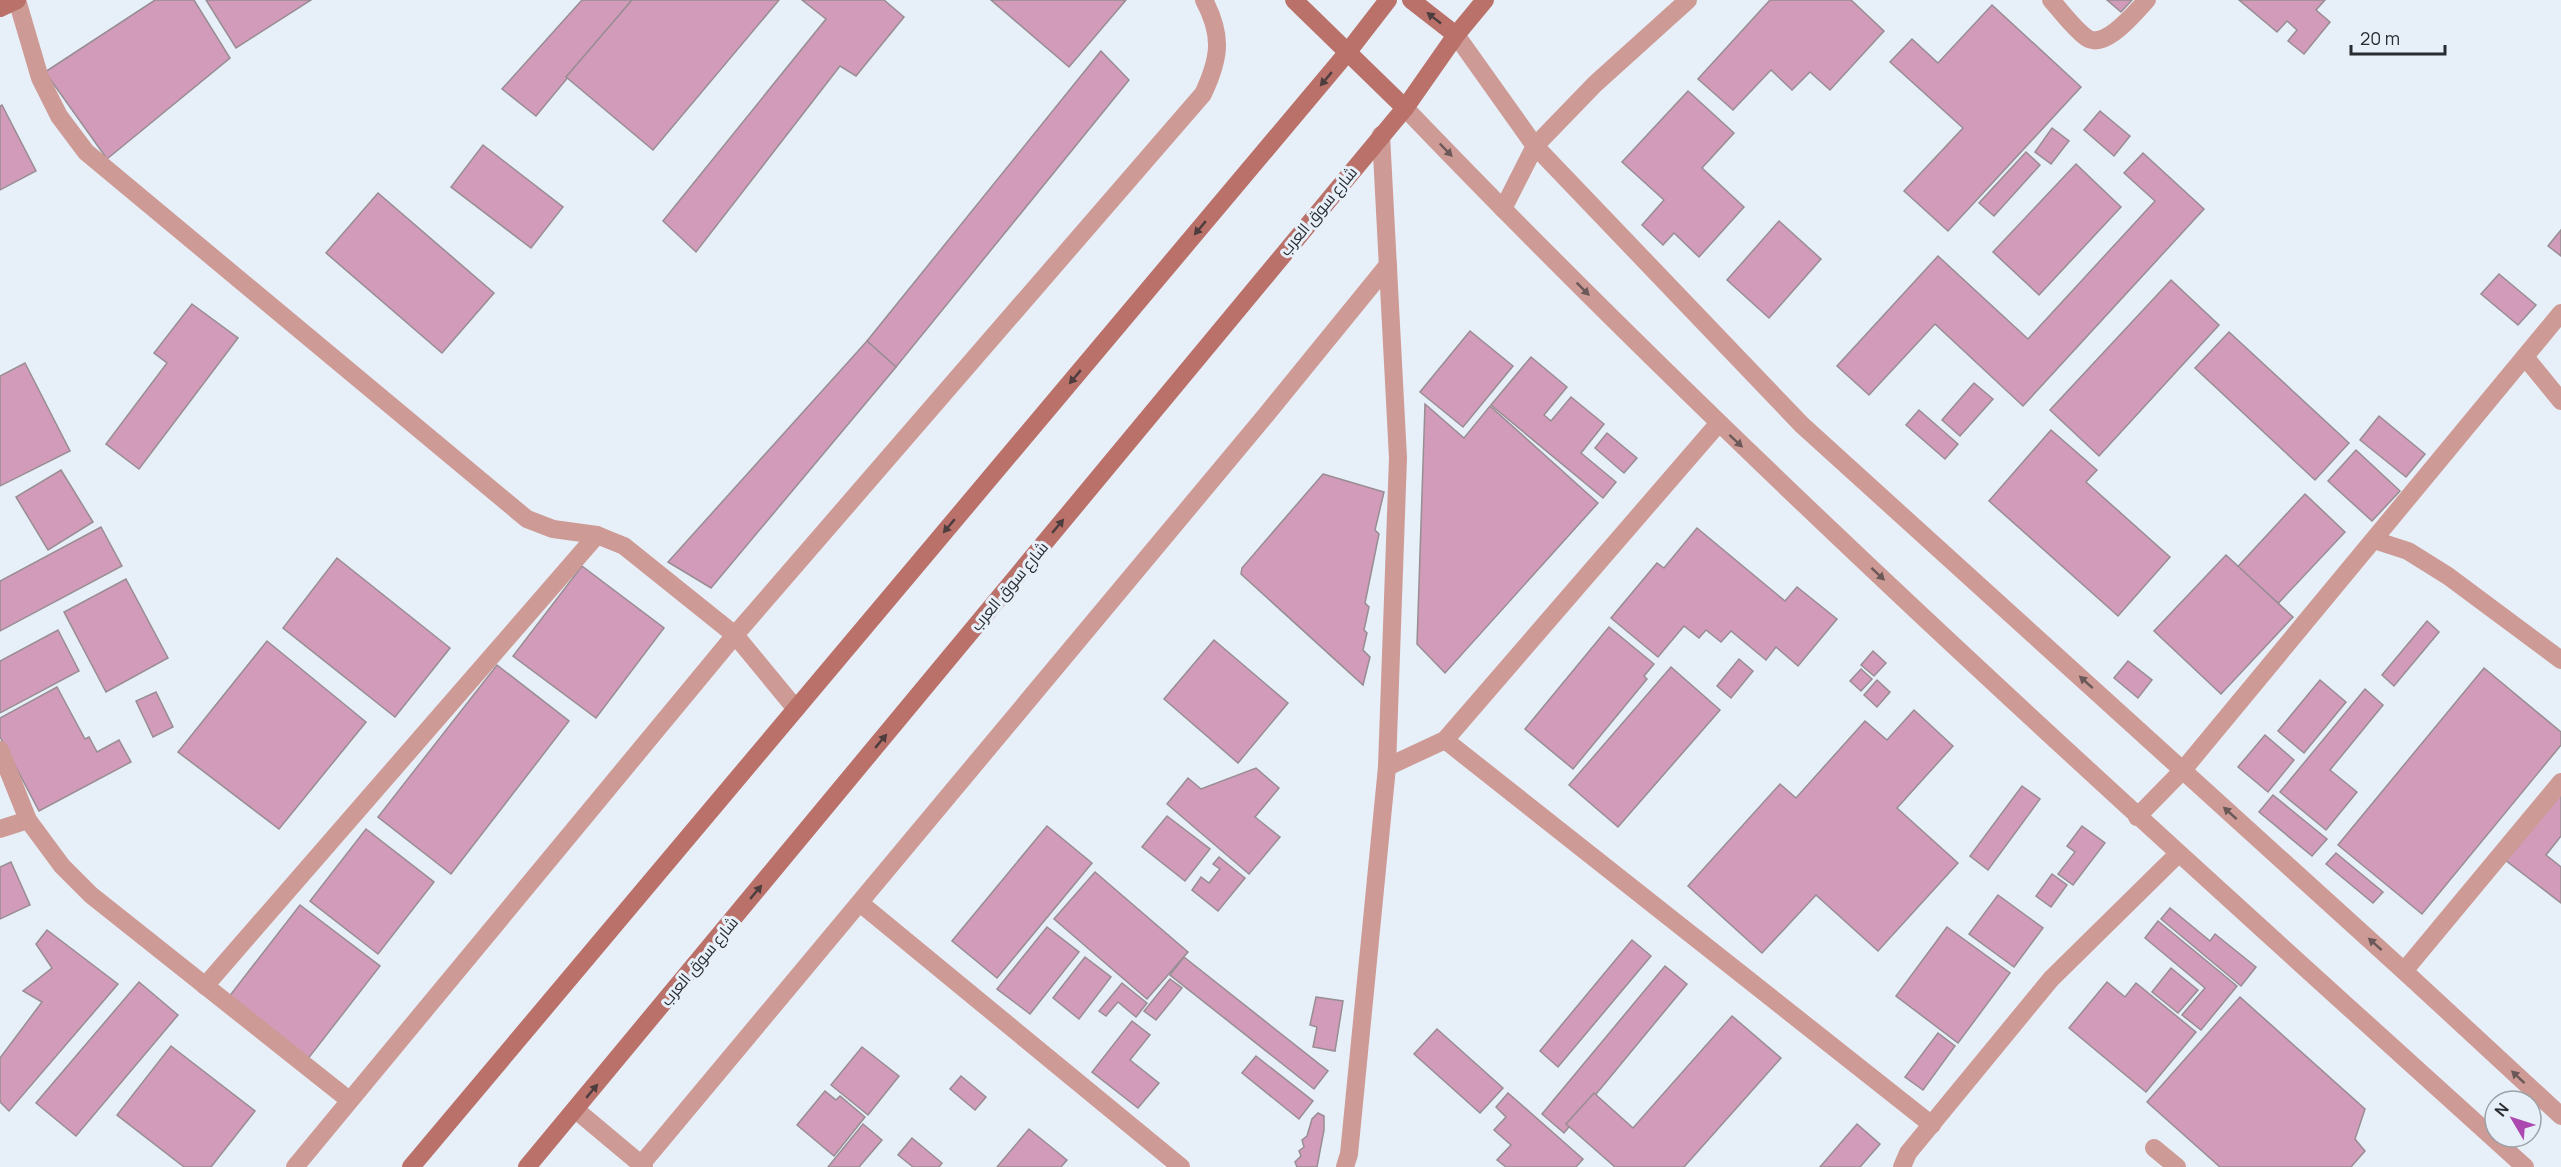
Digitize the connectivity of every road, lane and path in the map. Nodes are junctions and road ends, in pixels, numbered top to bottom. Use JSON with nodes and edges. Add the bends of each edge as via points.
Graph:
{"nodes":[{"id":1,"x":17,"y":0,"type":"edge"},
{"id":2,"x":1204,"y":0,"type":"edge"},
{"id":3,"x":1294,"y":0,"type":"edge"},
{"id":4,"x":1388,"y":0,"type":"edge"},
{"id":5,"x":1412,"y":0,"type":"edge"},
{"id":6,"x":1485,"y":0,"type":"edge"},
{"id":7,"x":1688,"y":0,"type":"edge"},
{"id":8,"x":2051,"y":0,"type":"edge"},
{"id":9,"x":2147,"y":0,"type":"edge"},
{"id":10,"x":0,"y":8,"type":"edge"},
{"id":11,"x":1456,"y":35,"type":"junction"},
{"id":12,"x":1347,"y":53,"type":"junction"},
{"id":13,"x":1405,"y":108,"type":"junction"},
{"id":14,"x":1381,"y":135,"type":"junction"},
{"id":15,"x":1535,"y":146,"type":"junction"},
{"id":16,"x":1503,"y":209,"type":"junction"},
{"id":17,"x":1388,"y":265,"type":"junction"},
{"id":18,"x":2561,"y":313,"type":"edge"},
{"id":19,"x":2524,"y":357,"type":"junction"},
{"id":20,"x":2561,"y":402,"type":"edge"},
{"id":21,"x":1718,"y":424,"type":"junction"},
{"id":22,"x":597,"y":535,"type":"junction"},
{"id":23,"x":2374,"y":540,"type":"junction"},
{"id":24,"x":735,"y":635,"type":"junction"},
{"id":25,"x":2561,"y":660,"type":"edge"},
{"id":26,"x":796,"y":709,"type":"junction"},
{"id":27,"x":1445,"y":740,"type":"junction"},
{"id":28,"x":0,"y":750,"type":"edge"},
{"id":29,"x":1387,"y":766,"type":"junction"},
{"id":30,"x":2183,"y":770,"type":"junction"},
{"id":31,"x":2561,"y":782,"type":"edge"},
{"id":32,"x":2137,"y":817,"type":"junction"},
{"id":33,"x":28,"y":820,"type":"junction"},
{"id":34,"x":0,"y":829,"type":"edge"},
{"id":35,"x":2178,"y":854,"type":"junction"},
{"id":36,"x":860,"y":903,"type":"junction"},
{"id":37,"x":2404,"y":971,"type":"junction"},
{"id":38,"x":205,"y":986,"type":"junction"},
{"id":39,"x":349,"y":1100,"type":"junction"},
{"id":40,"x":576,"y":1110,"type":"junction"},
{"id":41,"x":2561,"y":1116,"type":"edge"},
{"id":42,"x":1932,"y":1125,"type":"junction"},
{"id":43,"x":2154,"y":1148,"type":"dead end"},
{"id":44,"x":641,"y":1166,"type":"edge"},
{"id":45,"x":295,"y":1167,"type":"edge"},
{"id":46,"x":411,"y":1167,"type":"edge"},
{"id":47,"x":527,"y":1167,"type":"edge"},
{"id":48,"x":1181,"y":1167,"type":"edge"},
{"id":49,"x":1346,"y":1167,"type":"edge"},
{"id":50,"x":1902,"y":1167,"type":"edge"},
{"id":51,"x":2177,"y":1167,"type":"edge"},
{"id":52,"x":2525,"y":1167,"type":"edge"}],
"edges":[{"from":1,"to":10,"type":"main road"},
{"from":1,"to":22,"type":"street","via":[[40,78],[59,117],[86,152],[527,519],[553,529]]},
{"from":2,"to":24,"type":"street","via":[[1214,18],[1218,44],[1214,70],[1203,94]]},
{"from":3,"to":12,"type":"main road"},
{"from":4,"to":12,"type":"main road"},
{"from":11,"to":5,"type":"main road","one_way":true},
{"from":6,"to":11,"type":"main road","name":"شارع سوق العرب"},
{"from":7,"to":15,"type":"street","via":[[1595,84]]},
{"from":8,"to":9,"type":"street","via":[[2088,38],[2097,41],[2108,38]]},
{"from":11,"to":13,"type":"main road","name":"شارع سوق العرب"},
{"from":11,"to":15,"type":"street"},
{"from":12,"to":13,"type":"main road"},
{"from":12,"to":26,"type":"main road","one_way":true},
{"from":13,"to":14,"type":"main road","name":"شارع سوق العرب"},
{"from":13,"to":16,"type":"street","one_way":true},
{"from":14,"to":17,"type":"street"},
{"from":40,"to":14,"type":"main road","name":"شارع سوق العرب","one_way":true},
{"from":15,"to":16,"type":"street"},
{"from":30,"to":15,"type":"street","one_way":true,"via":[[1802,425]]},
{"from":16,"to":21,"type":"street","one_way":true},
{"from":17,"to":29,"type":"street","via":[[1398,458]]},
{"from":17,"to":36,"type":"street"},
{"from":18,"to":19,"type":"street"},
{"from":19,"to":20,"type":"street"},
{"from":19,"to":23,"type":"street"},
{"from":21,"to":27,"type":"street"},
{"from":21,"to":32,"type":"street","one_way":true},
{"from":22,"to":24,"type":"street","via":[[624,546]]},
{"from":22,"to":38,"type":"street"},
{"from":23,"to":25,"type":"street","via":[[2408,551],[2448,576]]},
{"from":23,"to":30,"type":"street"},
{"from":24,"to":26,"type":"street"},
{"from":24,"to":39,"type":"street"},
{"from":26,"to":46,"type":"main road"},
{"from":27,"to":29,"type":"street"},
{"from":27,"to":42,"type":"street"},
{"from":28,"to":33,"type":"street"},
{"from":29,"to":49,"type":"street"},
{"from":30,"to":32,"type":"street"},
{"from":37,"to":30,"type":"street","one_way":true},
{"from":31,"to":37,"type":"street"},
{"from":32,"to":35,"type":"street"},
{"from":33,"to":34,"type":"street"},
{"from":33,"to":38,"type":"street","via":[[85,890]]},
{"from":35,"to":42,"type":"street","via":[[2051,980]]},
{"from":35,"to":52,"type":"street"},
{"from":36,"to":44,"type":"street"},
{"from":36,"to":48,"type":"street"},
{"from":41,"to":37,"type":"street","one_way":true},
{"from":38,"to":39,"type":"street"},
{"from":39,"to":45,"type":"street"},
{"from":40,"to":44,"type":"street"},
{"from":40,"to":47,"type":"main road","name":"شارع سوق العرب"},
{"from":42,"to":50,"type":"street","via":[[1908,1153]]},
{"from":43,"to":51,"type":"street"}]}
